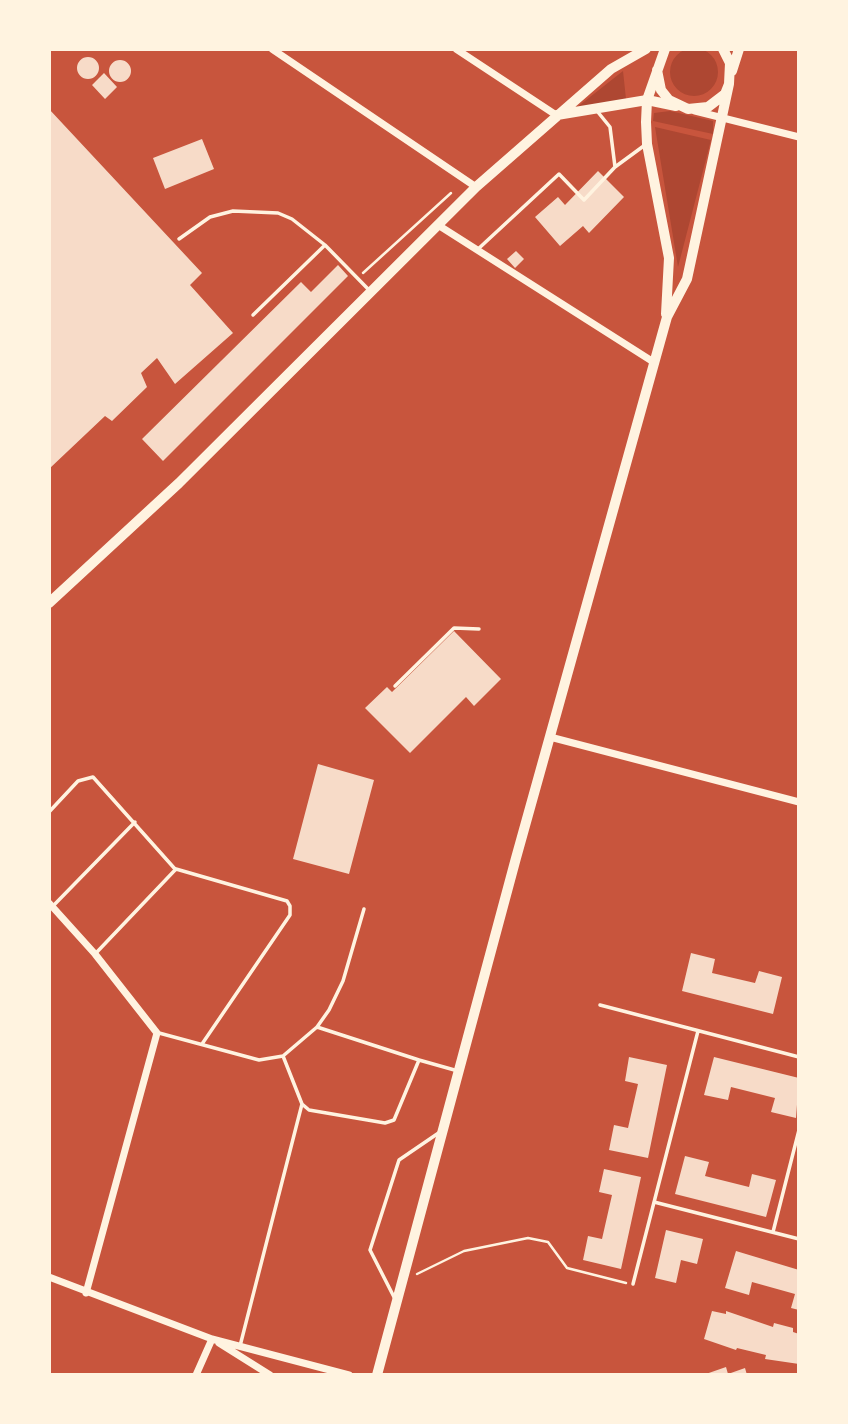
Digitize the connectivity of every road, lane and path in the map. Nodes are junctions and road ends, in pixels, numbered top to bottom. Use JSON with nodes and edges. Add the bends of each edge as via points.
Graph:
{"nodes":[{"id":1,"x":272,"y":49,"type":"edge"},
{"id":2,"x":456,"y":49,"type":"edge"},
{"id":3,"x":646,"y":49,"type":"edge"},
{"id":4,"x":665,"y":49,"type":"edge"},
{"id":5,"x":723,"y":49,"type":"edge"},
{"id":6,"x":731,"y":49,"type":"edge"},
{"id":7,"x":739,"y":49,"type":"edge"},
{"id":8,"x":657,"y":67,"type":"junction"},
{"id":9,"x":730,"y":74,"type":"junction"},
{"id":10,"x":647,"y":100,"type":"junction"},
{"id":11,"x":683,"y":108,"type":"junction"},
{"id":12,"x":588,"y":110,"type":"junction"},
{"id":13,"x":556,"y":116,"type":"junction"},
{"id":14,"x":723,"y":117,"type":"junction"},
{"id":15,"x":799,"y":137,"type":"edge"},
{"id":16,"x":647,"y":144,"type":"junction"},
{"id":17,"x":615,"y":167,"type":"junction"},
{"id":18,"x":466,"y":180,"type":"junction"},
{"id":19,"x":476,"y":187,"type":"junction"},
{"id":20,"x":438,"y":225,"type":"junction"},
{"id":21,"x":179,"y":239,"type":"dead end"},
{"id":22,"x":325,"y":245,"type":"junction"},
{"id":23,"x":477,"y":251,"type":"junction"},
{"id":24,"x":358,"y":278,"type":"junction"},
{"id":25,"x":371,"y":292,"type":"junction"},
{"id":26,"x":253,"y":315,"type":"dead end"},
{"id":27,"x":667,"y":317,"type":"junction"},
{"id":28,"x":654,"y":363,"type":"junction"},
{"id":29,"x":49,"y":603,"type":"edge"},
{"id":30,"x":479,"y":629,"type":"dead end"},
{"id":31,"x":395,"y":686,"type":"dead end"},
{"id":32,"x":551,"y":737,"type":"junction"},
{"id":33,"x":799,"y":802,"type":"edge"},
{"id":34,"x":49,"y":813,"type":"edge"},
{"id":35,"x":135,"y":822,"type":"junction"},
{"id":36,"x":175,"y":869,"type":"junction"},
{"id":37,"x":51,"y":905,"type":"edge"},
{"id":38,"x":364,"y":909,"type":"dead end"},
{"id":39,"x":94,"y":954,"type":"junction"},
{"id":40,"x":600,"y":1005,"type":"dead end"},
{"id":41,"x":317,"y":1027,"type":"junction"},
{"id":42,"x":698,"y":1031,"type":"junction"},
{"id":43,"x":157,"y":1033,"type":"junction"},
{"id":44,"x":202,"y":1044,"type":"junction"},
{"id":45,"x":283,"y":1056,"type":"junction"},
{"id":46,"x":799,"y":1057,"type":"edge"},
{"id":47,"x":419,"y":1060,"type":"junction"},
{"id":48,"x":460,"y":1071,"type":"junction"},
{"id":49,"x":302,"y":1104,"type":"junction"},
{"id":50,"x":445,"y":1129,"type":"junction"},
{"id":51,"x":799,"y":1130,"type":"edge"},
{"id":52,"x":654,"y":1202,"type":"junction"},
{"id":53,"x":773,"y":1233,"type":"junction"},
{"id":54,"x":799,"y":1239,"type":"edge"},
{"id":55,"x":49,"y":1277,"type":"edge"},
{"id":56,"x":404,"y":1280,"type":"junction"},
{"id":57,"x":633,"y":1284,"type":"joint"},
{"id":58,"x":86,"y":1293,"type":"junction"},
{"id":59,"x":398,"y":1304,"type":"junction"},
{"id":60,"x":212,"y":1339,"type":"junction"},
{"id":61,"x":240,"y":1346,"type":"junction"},
{"id":62,"x":196,"y":1375,"type":"edge"},
{"id":63,"x":270,"y":1375,"type":"edge"},
{"id":64,"x":349,"y":1375,"type":"edge"},
{"id":65,"x":377,"y":1375,"type":"edge"}],
"edges":[{"from":1,"to":18,"type":"street"},
{"from":2,"to":13,"type":"street"},
{"from":3,"to":13,"type":"main road","via":[[611,69]]},
{"from":4,"to":8,"type":"main road"},
{"from":5,"to":9,"type":"main road"},
{"from":6,"to":9,"type":"street"},
{"from":7,"to":9,"type":"main road"},
{"from":8,"to":10,"type":"main road"},
{"from":8,"to":11,"type":"main road","via":[[661,90]]},
{"from":9,"to":11,"type":"main road","via":[[725,94],[709,107]]},
{"from":9,"to":14,"type":"main road"},
{"from":10,"to":11,"type":"main road"},
{"from":10,"to":12,"type":"main road"},
{"from":10,"to":16,"type":"main road"},
{"from":11,"to":14,"type":"street"},
{"from":12,"to":13,"type":"main road"},
{"from":12,"to":17,"type":"lane","via":[[602,114],[610,127]]},
{"from":13,"to":19,"type":"main road"},
{"from":14,"to":15,"type":"street"},
{"from":14,"to":27,"type":"main road","via":[[687,279]]},
{"from":16,"to":17,"type":"lane"},
{"from":16,"to":27,"type":"main road","via":[[669,258]]},
{"from":17,"to":23,"type":"lane","via":[[584,200],[559,174]]},
{"from":18,"to":19,"type":"street"},
{"from":18,"to":24,"type":"path"},
{"from":19,"to":20,"type":"main road"},
{"from":20,"to":23,"type":"street"},
{"from":20,"to":25,"type":"main road"},
{"from":21,"to":22,"type":"lane","via":[[210,217],[261,211],[292,219]]},
{"from":22,"to":24,"type":"lane"},
{"from":22,"to":26,"type":"lane"},
{"from":23,"to":28,"type":"street"},
{"from":24,"to":25,"type":"lane"},
{"from":25,"to":29,"type":"main road","via":[[178,484]]},
{"from":27,"to":28,"type":"main road"},
{"from":28,"to":32,"type":"main road"},
{"from":30,"to":31,"type":"lane","via":[[454,628]]},
{"from":32,"to":33,"type":"street"},
{"from":32,"to":48,"type":"main road"},
{"from":34,"to":35,"type":"lane","via":[[78,781],[93,777]]},
{"from":35,"to":36,"type":"lane"},
{"from":35,"to":37,"type":"lane"},
{"from":36,"to":39,"type":"lane"},
{"from":36,"to":44,"type":"lane","via":[[281,898],[291,911]]},
{"from":37,"to":39,"type":"street"},
{"from":38,"to":41,"type":"lane","via":[[343,981]]},
{"from":39,"to":43,"type":"street"},
{"from":40,"to":42,"type":"lane"},
{"from":41,"to":45,"type":"lane"},
{"from":41,"to":47,"type":"lane"},
{"from":42,"to":46,"type":"lane"},
{"from":42,"to":52,"type":"lane"},
{"from":43,"to":44,"type":"lane"},
{"from":43,"to":58,"type":"street"},
{"from":44,"to":45,"type":"lane","via":[[259,1060]]},
{"from":45,"to":49,"type":"lane"},
{"from":47,"to":48,"type":"lane"},
{"from":47,"to":49,"type":"lane","via":[[394,1120],[385,1123],[309,1110]]},
{"from":48,"to":50,"type":"main road"},
{"from":49,"to":61,"type":"lane"},
{"from":50,"to":56,"type":"main road"},
{"from":50,"to":59,"type":"lane","via":[[400,1160],[370,1250]]},
{"from":51,"to":53,"type":"lane"},
{"from":52,"to":53,"type":"lane"},
{"from":52,"to":57,"type":"lane"},
{"from":53,"to":54,"type":"lane"},
{"from":55,"to":58,"type":"street"},
{"from":56,"to":57,"type":"path","via":[[464,1251],[528,1238],[548,1242],[567,1268]]},
{"from":56,"to":59,"type":"main road"},
{"from":58,"to":60,"type":"street"},
{"from":59,"to":65,"type":"main road"},
{"from":60,"to":61,"type":"street"},
{"from":60,"to":62,"type":"street"},
{"from":60,"to":63,"type":"street"},
{"from":61,"to":64,"type":"street"}]}
